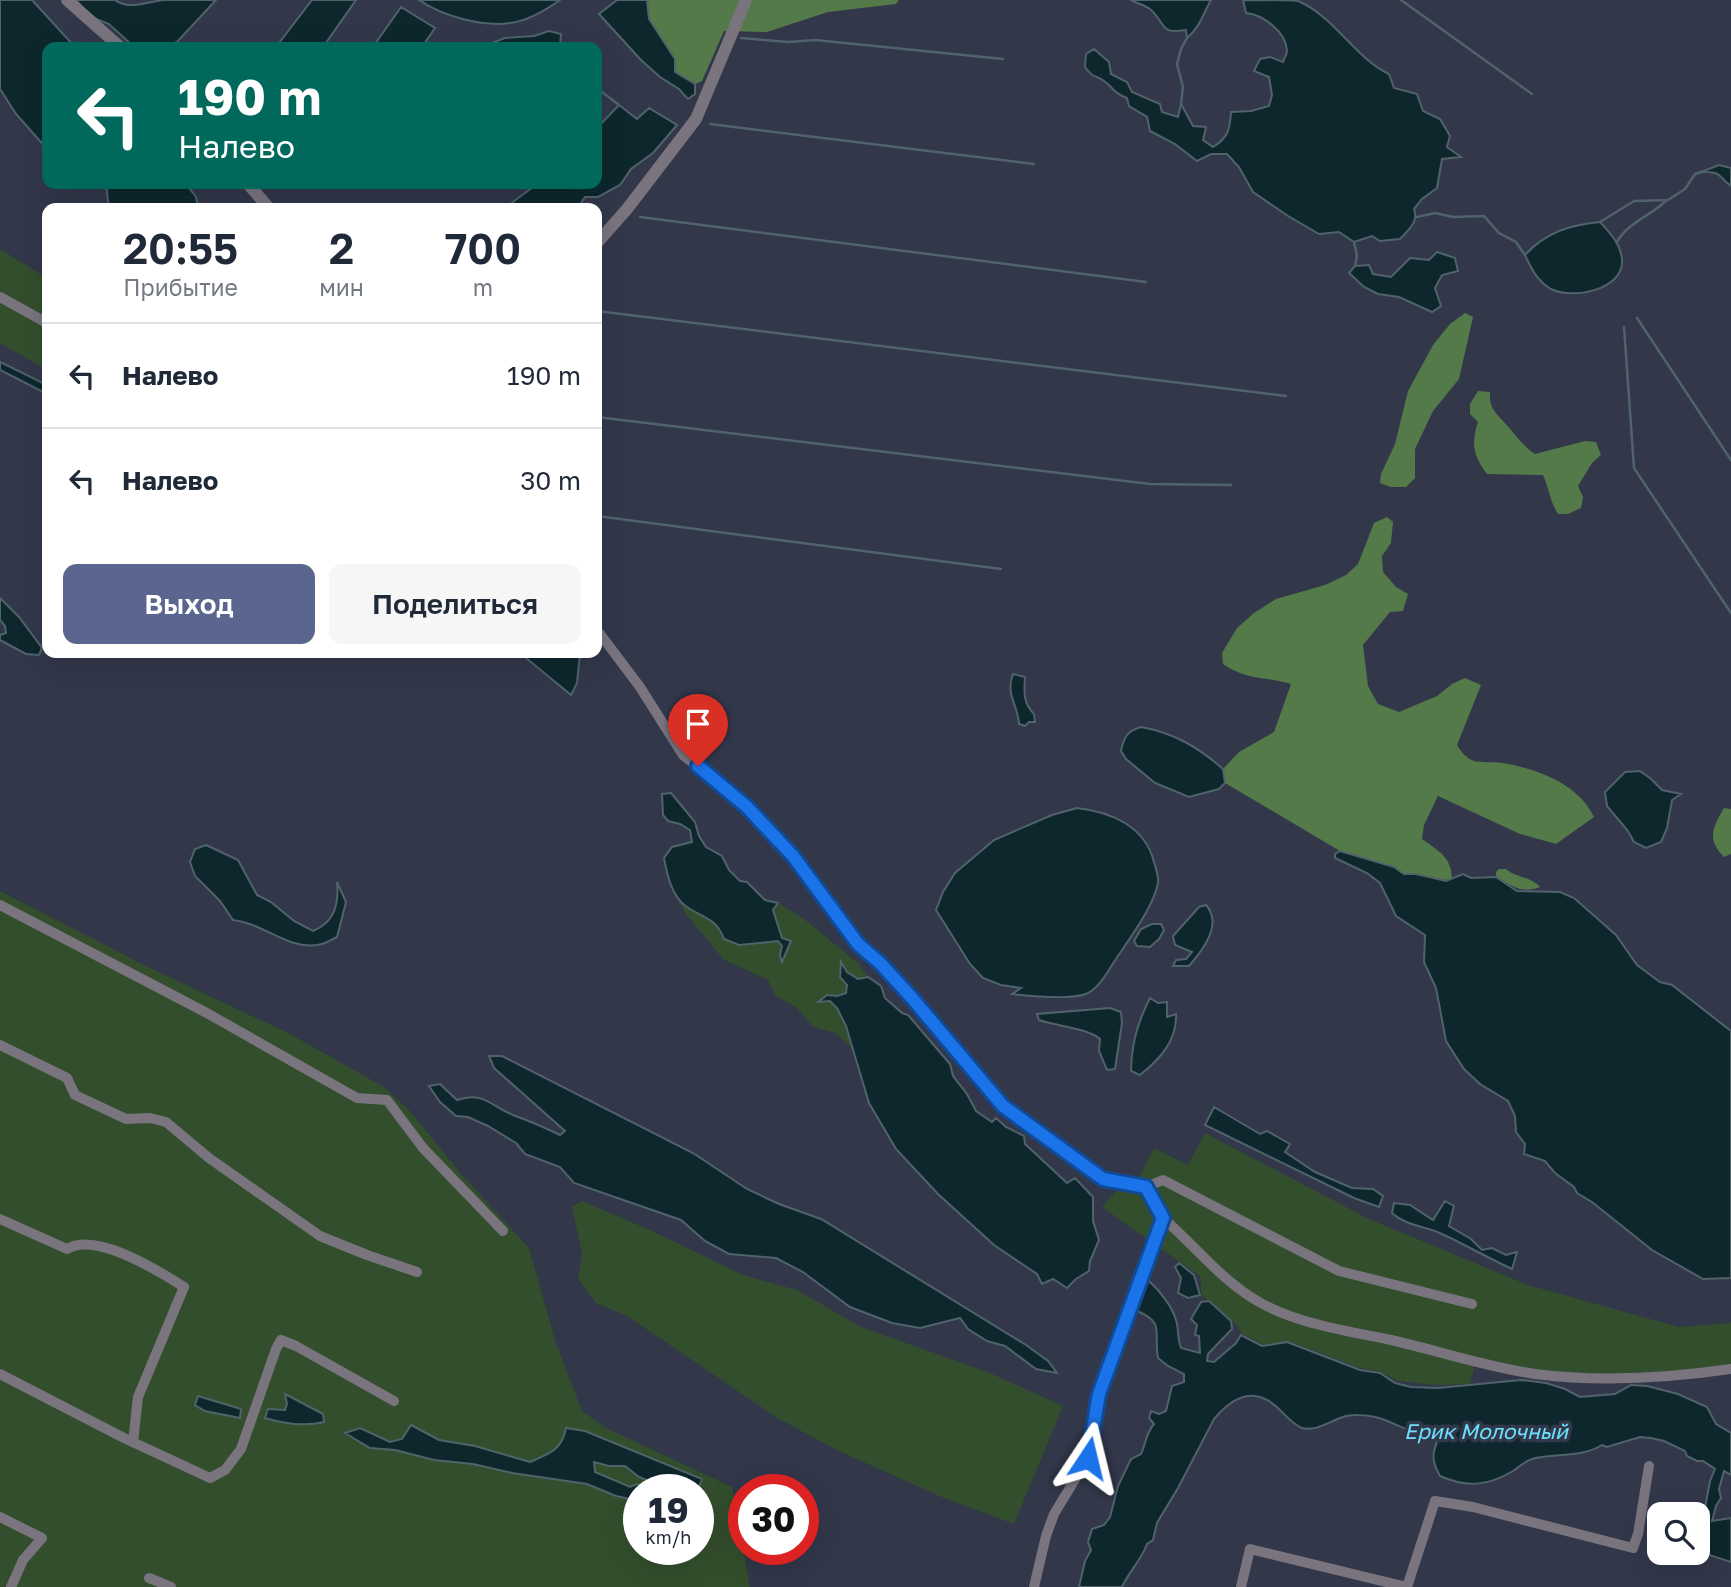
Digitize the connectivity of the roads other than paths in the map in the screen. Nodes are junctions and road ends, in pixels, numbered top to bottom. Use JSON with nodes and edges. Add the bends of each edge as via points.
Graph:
{"nodes":[{"id":1,"x":67,"y":0,"type":"edge"},
{"id":2,"x":746,"y":0,"type":"edge"},
{"id":3,"x":114,"y":42,"type":"edge"},
{"id":4,"x":252,"y":189,"type":"edge"},
{"id":5,"x":264,"y":203,"type":"edge"},
{"id":6,"x":602,"y":237,"type":"edge"},
{"id":7,"x":0,"y":297,"type":"edge"},
{"id":8,"x":42,"y":320,"type":"edge"},
{"id":9,"x":602,"y":637,"type":"edge"},
{"id":10,"x":0,"y":905,"type":"edge"},
{"id":11,"x":0,"y":1045,"type":"edge"},
{"id":12,"x":1146,"y":1187,"type":"junction"},
{"id":13,"x":1163,"y":1218,"type":"junction"},
{"id":14,"x":0,"y":1219,"type":"edge"},
{"id":15,"x":503,"y":1231,"type":"dead end"},
{"id":16,"x":416,"y":1272,"type":"dead end"},
{"id":17,"x":1472,"y":1304,"type":"dead end"},
{"id":18,"x":1731,"y":1369,"type":"edge"},
{"id":19,"x":0,"y":1374,"type":"edge"},
{"id":20,"x":394,"y":1402,"type":"dead end"},
{"id":21,"x":133,"y":1442,"type":"junction"},
{"id":22,"x":1648,"y":1466,"type":"dead end"},
{"id":23,"x":0,"y":1517,"type":"edge"},
{"id":24,"x":149,"y":1578,"type":"dead end"},
{"id":25,"x":11,"y":1587,"type":"edge"},
{"id":26,"x":171,"y":1587,"type":"edge"},
{"id":27,"x":1034,"y":1587,"type":"edge"},
{"id":28,"x":1241,"y":1587,"type":"edge"},
{"id":29,"x":1406,"y":1587,"type":"edge"}],
"edges":[{"from":1,"to":3,"type":"street"},
{"from":2,"to":6,"type":"street","via":[[696,119]]},
{"from":4,"to":5,"type":"street"},
{"from":7,"to":8,"type":"street"},
{"from":9,"to":12,"type":"street","via":[[683,755],[747,807],[793,856],[858,944],[912,998],[1003,1106],[1103,1179]]},
{"from":10,"to":15,"type":"street","via":[[357,1098],[387,1100],[423,1148]]},
{"from":11,"to":16,"type":"street","via":[[67,1078],[75,1095],[125,1119],[166,1122],[320,1236]]},
{"from":12,"to":13,"type":"street"},
{"from":12,"to":17,"type":"street","via":[[1163,1180],[1339,1272]]},
{"from":13,"to":18,"type":"street","via":[[1256,1300],[1316,1322],[1534,1373],[1586,1377]]},
{"from":13,"to":27,"type":"street","via":[[1099,1394],[1088,1458],[1054,1514]]},
{"from":14,"to":21,"type":"street","via":[[67,1249],[75,1244],[100,1246],[146,1264],[184,1287],[138,1397]]},
{"from":19,"to":21,"type":"street"},
{"from":20,"to":21,"type":"street","via":[[281,1340],[241,1449],[225,1470],[210,1478]]},
{"from":22,"to":29,"type":"street","via":[[1633,1548],[1435,1501]]},
{"from":23,"to":25,"type":"street","via":[[42,1538],[23,1560]]},
{"from":24,"to":26,"type":"street"},
{"from":28,"to":29,"type":"street","via":[[1250,1549]]}]}
